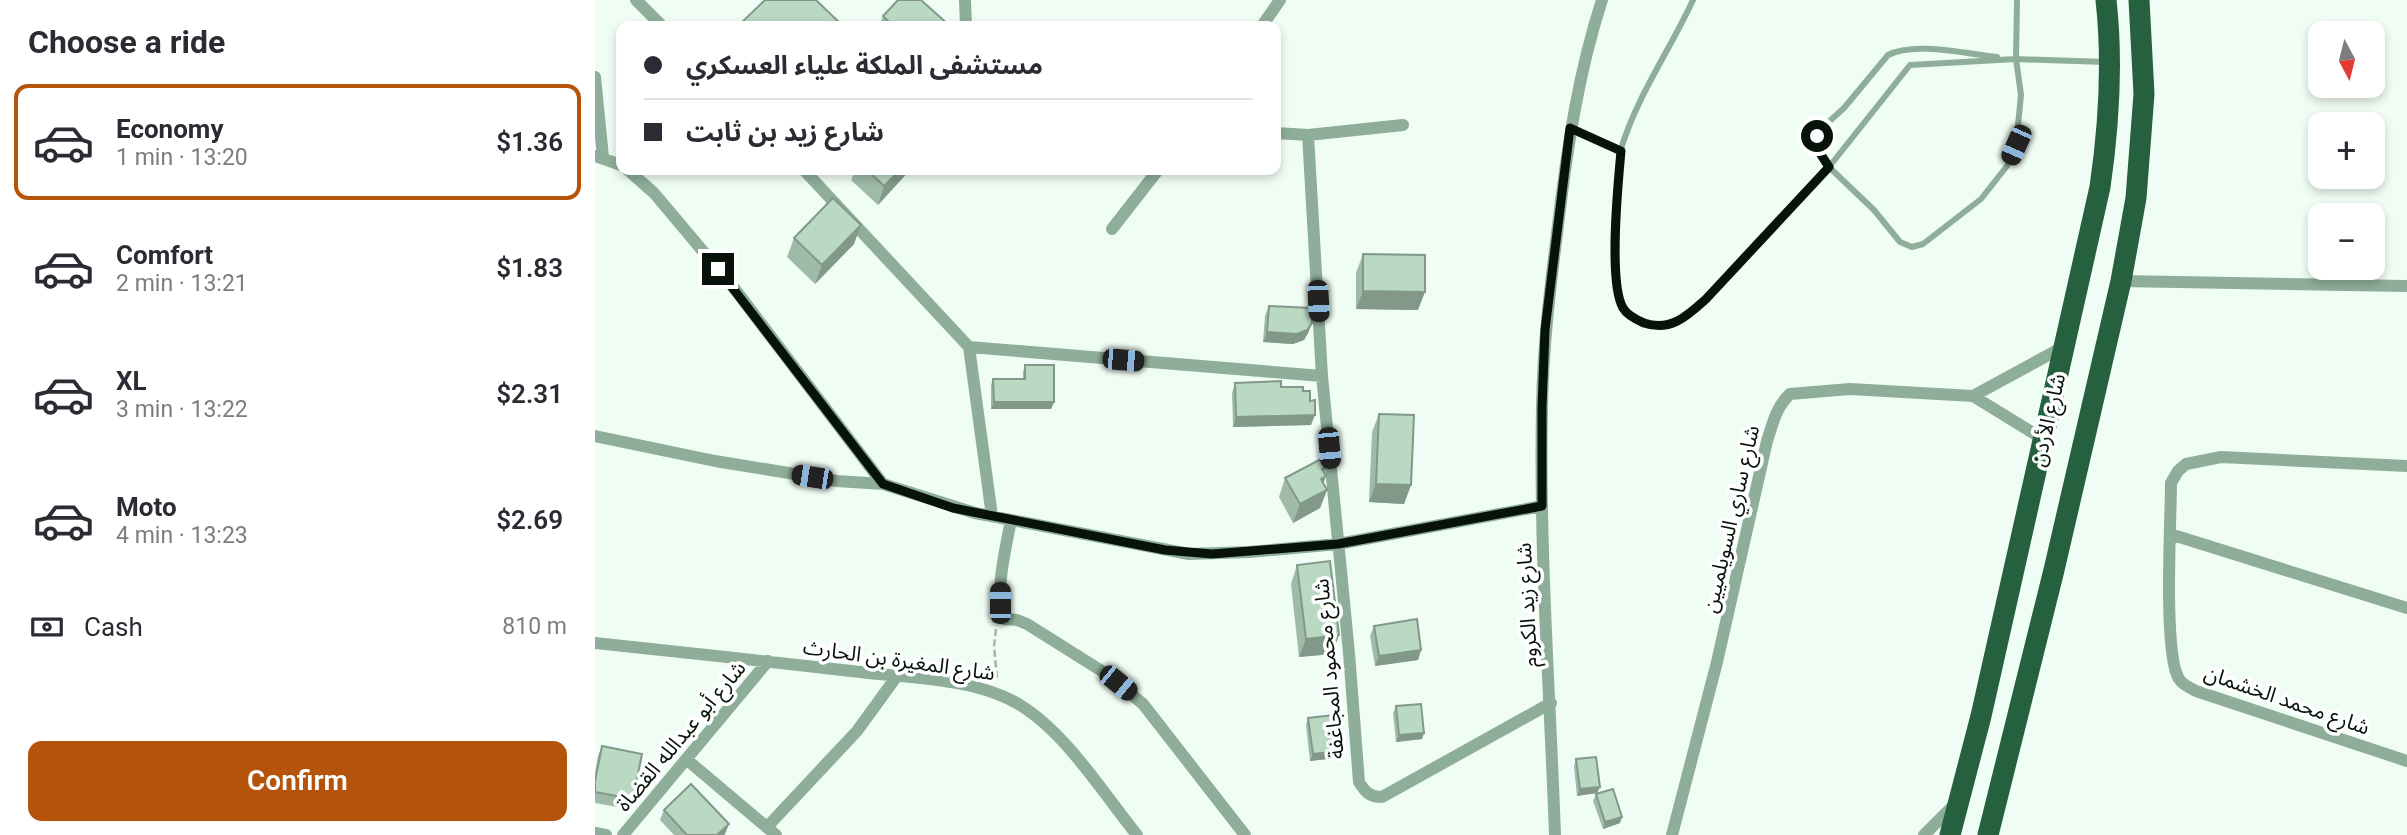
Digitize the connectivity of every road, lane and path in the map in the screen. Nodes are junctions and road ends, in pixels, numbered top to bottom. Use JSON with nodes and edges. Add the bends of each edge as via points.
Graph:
{"nodes":[{"id":1,"x":636,"y":0,"type":"edge"},
{"id":2,"x":965,"y":0,"type":"edge"},
{"id":3,"x":1280,"y":0,"type":"edge"},
{"id":4,"x":1602,"y":0,"type":"edge"},
{"id":5,"x":1693,"y":0,"type":"edge"},
{"id":6,"x":2017,"y":0,"type":"edge"},
{"id":7,"x":2106,"y":0,"type":"edge"},
{"id":8,"x":2139,"y":0,"type":"edge"},
{"id":9,"x":657,"y":21,"type":"edge"},
{"id":10,"x":966,"y":21,"type":"edge"},
{"id":11,"x":1265,"y":21,"type":"edge"},
{"id":12,"x":2016,"y":59,"type":"junction"},
{"id":13,"x":2111,"y":62,"type":"junction"},
{"id":14,"x":595,"y":77,"type":"edge"},
{"id":15,"x":1403,"y":125,"type":"dead end"},
{"id":16,"x":1570,"y":128,"type":"junction"},
{"id":17,"x":1281,"y":134,"type":"edge"},
{"id":18,"x":1308,"y":135,"type":"junction"},
{"id":19,"x":1621,"y":151,"type":"junction"},
{"id":20,"x":599,"y":156,"type":"edge"},
{"id":21,"x":616,"y":163,"type":"edge"},
{"id":22,"x":1829,"y":167,"type":"junction"},
{"id":23,"x":634,"y":175,"type":"edge"},
{"id":24,"x":809,"y":175,"type":"edge"},
{"id":25,"x":1154,"y":175,"type":"edge"},
{"id":26,"x":1112,"y":229,"type":"dead end"},
{"id":27,"x":2120,"y":281,"type":"junction"},
{"id":28,"x":2407,"y":286,"type":"edge"},
{"id":29,"x":2066,"y":346,"type":"junction"},
{"id":30,"x":969,"y":347,"type":"junction"},
{"id":31,"x":1322,"y":376,"type":"junction"},
{"id":32,"x":1973,"y":396,"type":"junction"},
{"id":33,"x":595,"y":436,"type":"edge"},
{"id":34,"x":2043,"y":439,"type":"junction"},
{"id":35,"x":2407,"y":466,"type":"edge"},
{"id":36,"x":883,"y":484,"type":"junction"},
{"id":37,"x":1542,"y":506,"type":"junction"},
{"id":38,"x":992,"y":516,"type":"junction"},
{"id":39,"x":1011,"y":520,"type":"junction"},
{"id":40,"x":2170,"y":534,"type":"junction"},
{"id":41,"x":1338,"y":544,"type":"junction"},
{"id":42,"x":2407,"y":608,"type":"edge"},
{"id":43,"x":1004,"y":620,"type":"junction"},
{"id":44,"x":595,"y":643,"type":"edge"},
{"id":45,"x":768,"y":661,"type":"junction"},
{"id":46,"x":897,"y":676,"type":"junction"},
{"id":47,"x":998,"y":693,"type":"junction"},
{"id":48,"x":1551,"y":703,"type":"junction"},
{"id":49,"x":686,"y":759,"type":"junction"},
{"id":50,"x":2407,"y":761,"type":"edge"},
{"id":51,"x":1959,"y":800,"type":"junction"},
{"id":52,"x":772,"y":831,"type":"edge"},
{"id":53,"x":595,"y":833,"type":"edge"},
{"id":54,"x":606,"y":835,"type":"edge"},
{"id":55,"x":623,"y":835,"type":"edge"},
{"id":56,"x":1137,"y":835,"type":"edge"},
{"id":57,"x":1245,"y":835,"type":"edge"},
{"id":58,"x":1555,"y":835,"type":"edge"},
{"id":59,"x":1672,"y":835,"type":"edge"},
{"id":60,"x":1924,"y":835,"type":"edge"},
{"id":61,"x":1950,"y":835,"type":"edge"},
{"id":62,"x":1988,"y":835,"type":"edge"}],
"edges":[{"from":1,"to":9,"type":"street"},
{"from":2,"to":10,"type":"street"},
{"from":3,"to":11,"type":"street"},
{"from":4,"to":16,"type":"street","name":"شارع زيد الكروم"},
{"from":5,"to":19,"type":"lane"},
{"from":6,"to":12,"type":"lane"},
{"from":7,"to":13,"type":"highway","name":"شارع الأردن"},
{"from":8,"to":27,"type":"highway","name":"شارع الأردن","via":[[2142,139]]},
{"from":12,"to":13,"type":"lane"},
{"from":12,"to":22,"type":"lane","via":[[1910,65]]},
{"from":12,"to":22,"type":"lane","via":[[1923,49],[1888,55],[1817,136],[1818,150]]},
{"from":12,"to":22,"type":"lane","via":[[2021,117],[2007,166],[1981,198],[1923,244],[1912,247],[1900,242]]},
{"from":13,"to":29,"type":"highway","name":"شارع الأردن","via":[[2101,187]]},
{"from":14,"to":20,"type":"street"},
{"from":15,"to":18,"type":"street"},
{"from":16,"to":19,"type":"lane"},
{"from":16,"to":37,"type":"street","name":"شارع زيد الكروم","via":[[1545,330]]},
{"from":17,"to":18,"type":"street"},
{"from":18,"to":31,"type":"street","name":"شارع محمود المجاغفة"},
{"from":19,"to":22,"type":"lane","via":[[1616,216],[1618,289],[1622,307],[1631,317],[1658,326],[1684,319],[1706,299]]},
{"from":20,"to":21,"type":"street"},
{"from":23,"to":36,"type":"street","via":[[734,288]]},
{"from":24,"to":30,"type":"street"},
{"from":25,"to":26,"type":"street"},
{"from":27,"to":28,"type":"street"},
{"from":27,"to":62,"type":"highway","name":"شارع الأردن"},
{"from":29,"to":32,"type":"street"},
{"from":29,"to":34,"type":"highway","name":"شارع الأردن"},
{"from":30,"to":31,"type":"street"},
{"from":30,"to":38,"type":"street"},
{"from":31,"to":41,"type":"street","name":"شارع محمود المجاغفة"},
{"from":32,"to":34,"type":"street","name":"شارع ساري السويلميين"},
{"from":32,"to":59,"type":"street","name":"شارع ساري السويلميين","via":[[1850,389],[1790,394],[1778,407]]},
{"from":33,"to":36,"type":"street","via":[[715,461]]},
{"from":34,"to":51,"type":"highway","name":"شارع الأردن"},
{"from":35,"to":40,"type":"street","name":"شارع محمد الخشمان","via":[[2221,457],[2196,460],[2178,471],[2171,483]]},
{"from":36,"to":38,"type":"street"},
{"from":37,"to":41,"type":"street"},
{"from":37,"to":48,"type":"street","name":"شارع زيد الكروم"},
{"from":38,"to":39,"type":"street"},
{"from":39,"to":41,"type":"street","via":[[1189,554]]},
{"from":39,"to":43,"type":"street","via":[[1000,588]]},
{"from":40,"to":42,"type":"street"},
{"from":40,"to":50,"type":"street","name":"شارع محمد الخشمان","via":[[2173,663],[2183,685]]},
{"from":41,"to":48,"type":"street","name":"شارع محمود المجاغفة","via":[[1357,772],[1363,788],[1374,797]]},
{"from":43,"to":47,"type":"path","via":[[997,624],[995,634]]},
{"from":43,"to":57,"type":"street","via":[[1027,624],[1105,673],[1143,704]]},
{"from":44,"to":45,"type":"street","name":"شارع المغيرة بن الحارث"},
{"from":45,"to":46,"type":"street","name":"شارع المغيرة بن الحارث"},
{"from":45,"to":49,"type":"street","name":"شارع أبو عبدالله القضاة"},
{"from":46,"to":47,"type":"street","name":"شارع المغيرة بن الحارث"},
{"from":46,"to":52,"type":"street"},
{"from":47,"to":56,"type":"street","name":"شارع المغيرة بن الحارث","via":[[1054,731]]},
{"from":48,"to":58,"type":"street","name":"شارع زيد الكروم"},
{"from":49,"to":52,"type":"street"},
{"from":49,"to":55,"type":"street","name":"شارع أبو عبدالله القضاة"},
{"from":51,"to":60,"type":"street"},
{"from":51,"to":61,"type":"highway","name":"شارع الأردن"},
{"from":53,"to":54,"type":"street"}]}
